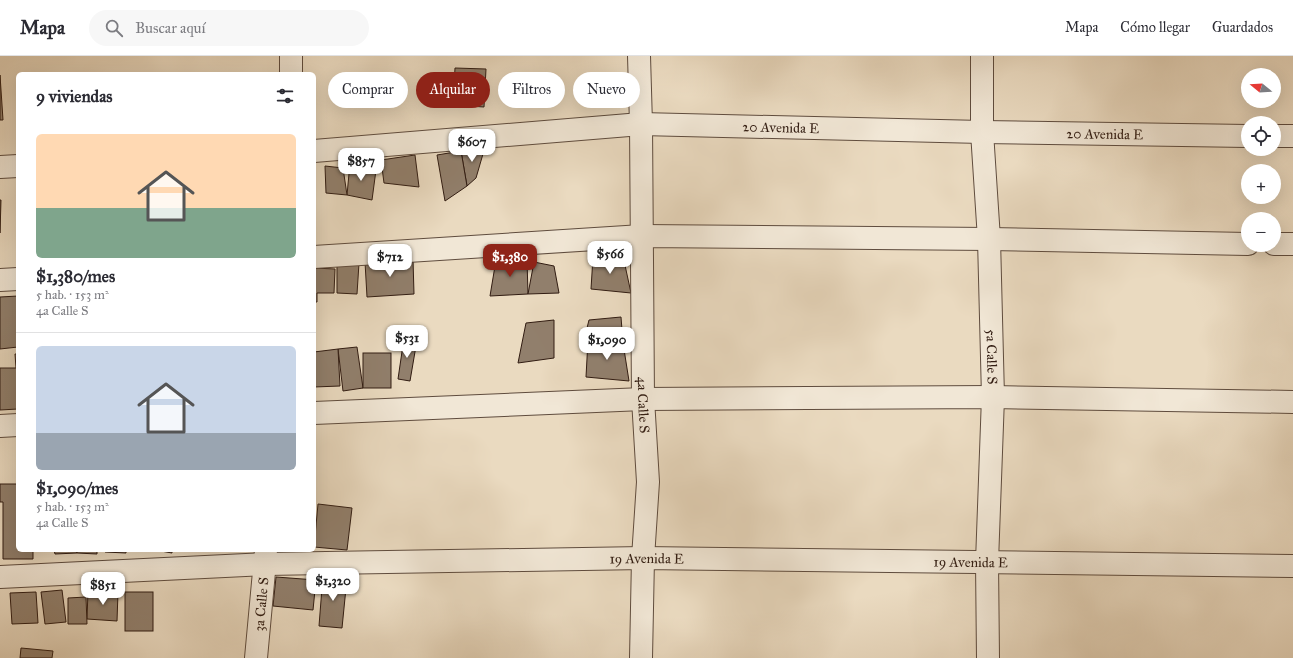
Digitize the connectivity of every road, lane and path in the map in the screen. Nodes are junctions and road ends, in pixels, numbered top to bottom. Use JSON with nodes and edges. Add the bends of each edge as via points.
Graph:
{"nodes":[{"id":1,"x":290,"y":56,"type":"edge"},
{"id":2,"x":639,"y":56,"type":"edge"},
{"id":3,"x":982,"y":56,"type":"edge"},
{"id":4,"x":291,"y":72,"type":"edge"},
{"id":5,"x":641,"y":124,"type":"junction"},
{"id":6,"x":982,"y":132,"type":"junction"},
{"id":7,"x":1241,"y":136,"type":"edge"},
{"id":8,"x":1281,"y":136,"type":"edge"},
{"id":9,"x":1293,"y":136,"type":"edge"},
{"id":10,"x":316,"y":151,"type":"edge"},
{"id":11,"x":16,"y":166,"type":"edge"},
{"id":12,"x":0,"y":167,"type":"edge"},
{"id":13,"x":642,"y":236,"type":"junction"},
{"id":14,"x":989,"y":239,"type":"junction"},
{"id":15,"x":1241,"y":244,"type":"edge"},
{"id":16,"x":1281,"y":244,"type":"edge"},
{"id":17,"x":1293,"y":244,"type":"edge"},
{"id":18,"x":316,"y":257,"type":"edge"},
{"id":19,"x":16,"y":279,"type":"edge"},
{"id":20,"x":0,"y":280,"type":"edge"},
{"id":21,"x":994,"y":397,"type":"junction"},
{"id":22,"x":643,"y":399,"type":"junction"},
{"id":23,"x":1293,"y":402,"type":"edge"},
{"id":24,"x":316,"y":413,"type":"edge"},
{"id":25,"x":16,"y":425,"type":"edge"},
{"id":26,"x":0,"y":426,"type":"edge"},
{"id":27,"x":266,"y":557,"type":"edge"},
{"id":28,"x":643,"y":558,"type":"junction"},
{"id":29,"x":987,"y":562,"type":"junction"},
{"id":30,"x":1293,"y":566,"type":"edge"},
{"id":31,"x":0,"y":577,"type":"edge"},
{"id":32,"x":256,"y":658,"type":"edge"},
{"id":33,"x":642,"y":658,"type":"edge"},
{"id":34,"x":988,"y":658,"type":"edge"}],
"edges":[{"from":1,"to":4,"type":"street"},
{"from":2,"to":5,"type":"street","name":"4a Calle S"},
{"from":3,"to":6,"type":"street","name":"5a Calle S"},
{"from":5,"to":6,"type":"street","name":"20 Avenida E"},
{"from":5,"to":10,"type":"street","name":"20 Avenida E"},
{"from":5,"to":13,"type":"street","name":"4a Calle S"},
{"from":6,"to":7,"type":"street","name":"20 Avenida E"},
{"from":6,"to":14,"type":"street","name":"5a Calle S"},
{"from":8,"to":9,"type":"street"},
{"from":11,"to":12,"type":"street"},
{"from":13,"to":14,"type":"street"},
{"from":13,"to":18,"type":"street"},
{"from":13,"to":22,"type":"street","name":"4a Calle S"},
{"from":14,"to":15,"type":"street"},
{"from":14,"to":21,"type":"street","name":"5a Calle S"},
{"from":16,"to":17,"type":"street"},
{"from":19,"to":20,"type":"street"},
{"from":21,"to":22,"type":"street"},
{"from":21,"to":23,"type":"street"},
{"from":21,"to":29,"type":"street","name":"5a Calle S"},
{"from":22,"to":24,"type":"street"},
{"from":22,"to":28,"type":"street","name":"4a Calle S","via":[[648,482]]},
{"from":25,"to":26,"type":"street"},
{"from":27,"to":28,"type":"street","name":"19 Avenida E"},
{"from":27,"to":31,"type":"street","name":"19 Avenida E"},
{"from":27,"to":32,"type":"street","name":"3a Calle S"},
{"from":28,"to":29,"type":"street","name":"19 Avenida E"},
{"from":28,"to":33,"type":"street","name":"4a Calle S"},
{"from":29,"to":30,"type":"street","name":"19 Avenida E"},
{"from":29,"to":34,"type":"street","name":"5a Calle S"}]}
